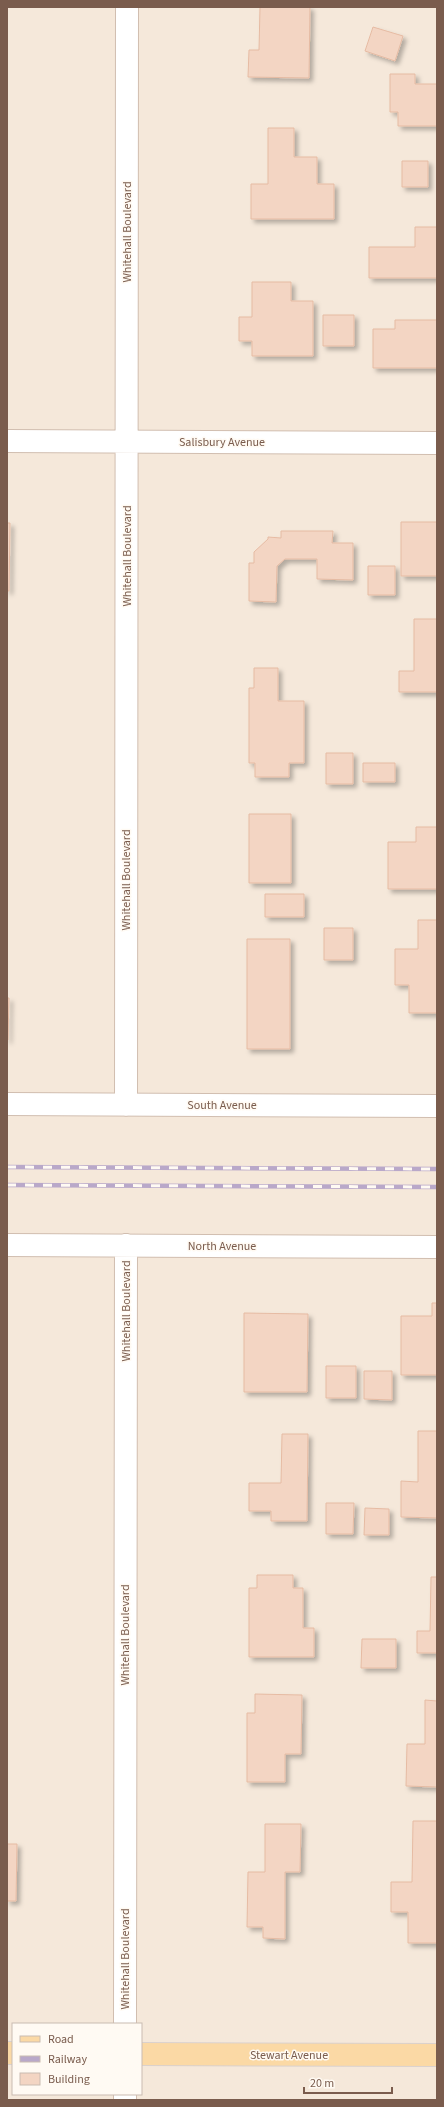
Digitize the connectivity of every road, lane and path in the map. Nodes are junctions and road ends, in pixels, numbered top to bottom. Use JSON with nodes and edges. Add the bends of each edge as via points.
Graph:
{"nodes":[{"id":1,"x":127,"y":7,"type":"edge"},
{"id":2,"x":7,"y":441,"type":"edge"},
{"id":3,"x":127,"y":441,"type":"junction"},
{"id":4,"x":437,"y":443,"type":"edge"},
{"id":5,"x":7,"y":1104,"type":"edge"},
{"id":6,"x":126,"y":1105,"type":"junction"},
{"id":7,"x":437,"y":1106,"type":"edge"},
{"id":8,"x":7,"y":1244,"type":"edge"},
{"id":9,"x":126,"y":1245,"type":"junction"},
{"id":10,"x":437,"y":1247,"type":"edge"},
{"id":11,"x":125,"y":2023,"type":"edge"},
{"id":12,"x":142,"y":2054,"type":"edge"},
{"id":13,"x":437,"y":2055,"type":"edge"}],
"edges":[{"from":1,"to":3,"type":"street","name":"Whitehall Boulevard"},
{"from":2,"to":3,"type":"street","name":"Salisbury Avenue"},
{"from":3,"to":4,"type":"street","name":"Salisbury Avenue"},
{"from":3,"to":6,"type":"street","name":"Whitehall Boulevard"},
{"from":5,"to":6,"type":"street","name":"South Avenue"},
{"from":6,"to":7,"type":"street","name":"South Avenue"},
{"from":8,"to":9,"type":"street","name":"North Avenue"},
{"from":9,"to":10,"type":"street","name":"North Avenue"},
{"from":9,"to":11,"type":"street","name":"Whitehall Boulevard"},
{"from":12,"to":13,"type":"main road","name":"Stewart Avenue"}]}
